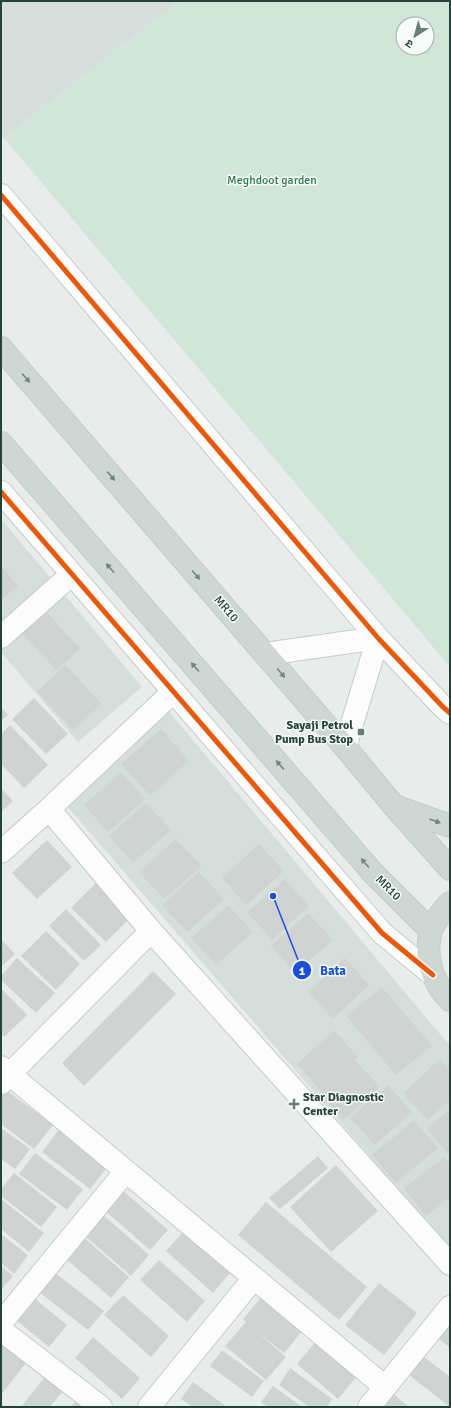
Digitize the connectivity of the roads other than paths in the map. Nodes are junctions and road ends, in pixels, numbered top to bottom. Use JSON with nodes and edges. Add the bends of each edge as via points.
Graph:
{"nodes":[{"id":1,"x":1,"y":195,"type":"edge"},
{"id":2,"x":1,"y":348,"type":"edge"},
{"id":3,"x":1,"y":443,"type":"edge"},
{"id":4,"x":1,"y":492,"type":"edge"},
{"id":5,"x":72,"y":574,"type":"junction"},
{"id":6,"x":1,"y":636,"type":"edge"},
{"id":7,"x":378,"y":638,"type":"junction"},
{"id":8,"x":265,"y":654,"type":"junction"},
{"id":9,"x":173,"y":692,"type":"junction"},
{"id":10,"x":450,"y":713,"type":"edge"},
{"id":11,"x":345,"y":747,"type":"junction"},
{"id":12,"x":394,"y":806,"type":"junction"},
{"id":13,"x":49,"y":810,"type":"junction"},
{"id":14,"x":450,"y":826,"type":"edge"},
{"id":15,"x":1,"y":852,"type":"edge"},
{"id":16,"x":450,"y":869,"type":"edge"},
{"id":17,"x":450,"y":903,"type":"edge"},
{"id":18,"x":151,"y":931,"type":"junction"},
{"id":19,"x":431,"y":931,"type":"junction"},
{"id":20,"x":433,"y":975,"type":"junction"},
{"id":21,"x":450,"y":1000,"type":"edge"},
{"id":22,"x":4,"y":1075,"type":"edge"},
{"id":23,"x":126,"y":1171,"type":"junction"},
{"id":24,"x":450,"y":1264,"type":"edge"},
{"id":25,"x":254,"y":1278,"type":"junction"},
{"id":26,"x":450,"y":1307,"type":"edge"},
{"id":27,"x":1,"y":1323,"type":"edge"},
{"id":28,"x":1,"y":1330,"type":"edge"},
{"id":29,"x":385,"y":1387,"type":"junction"},
{"id":30,"x":101,"y":1407,"type":"edge"},
{"id":31,"x":149,"y":1407,"type":"edge"},
{"id":32,"x":368,"y":1407,"type":"edge"}],
"edges":[{"from":1,"to":7,"type":"street"},
{"from":2,"to":8,"type":"main road","name":"MR10","one_way":true},
{"from":19,"to":3,"type":"main road","name":"MR10","one_way":true,"via":[[373,873]]},
{"from":4,"to":5,"type":"street"},
{"from":5,"to":6,"type":"street"},
{"from":5,"to":9,"type":"street"},
{"from":7,"to":8,"type":"street"},
{"from":7,"to":10,"type":"street"},
{"from":7,"to":11,"type":"street"},
{"from":8,"to":11,"type":"main road","name":"MR10","one_way":true},
{"from":9,"to":13,"type":"street"},
{"from":9,"to":20,"type":"street","via":[[382,933]]},
{"from":11,"to":12,"type":"main road","name":"MR10"},
{"from":12,"to":14,"type":"main road","one_way":true},
{"from":12,"to":16,"type":"main road","name":"MR10"},
{"from":13,"to":15,"type":"street"},
{"from":13,"to":18,"type":"street"},
{"from":17,"to":19,"type":"main road","via":[[440,914]]},
{"from":18,"to":22,"type":"street"},
{"from":18,"to":24,"type":"street"},
{"from":19,"to":20,"type":"main road","via":[[428,953]]},
{"from":20,"to":21,"type":"main road","via":[[443,994]]},
{"from":22,"to":23,"type":"street"},
{"from":23,"to":25,"type":"street"},
{"from":23,"to":27,"type":"street"},
{"from":25,"to":29,"type":"street"},
{"from":25,"to":31,"type":"street"},
{"from":26,"to":29,"type":"street"},
{"from":28,"to":30,"type":"street"},
{"from":29,"to":32,"type":"street"}]}
